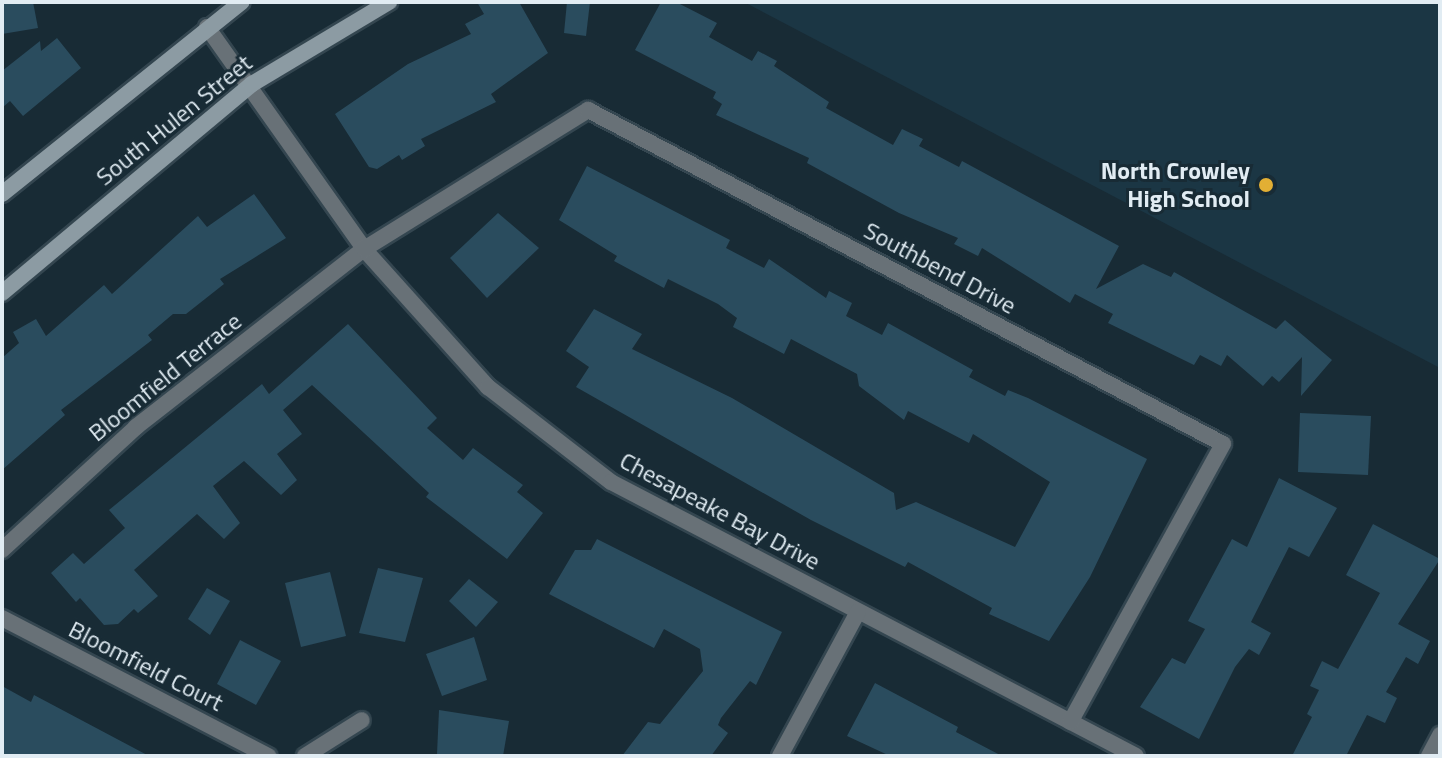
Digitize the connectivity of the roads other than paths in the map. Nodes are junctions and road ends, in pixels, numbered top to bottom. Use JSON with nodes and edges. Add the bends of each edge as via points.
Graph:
{"nodes":[{"id":1,"x":242,"y":2,"type":"edge"},
{"id":2,"x":389,"y":2,"type":"edge"},
{"id":3,"x":207,"y":27,"type":"junction"},
{"id":4,"x":252,"y":84,"type":"junction"},
{"id":5,"x":2,"y":194,"type":"edge"},
{"id":6,"x":364,"y":249,"type":"junction"},
{"id":7,"x":2,"y":293,"type":"edge"},
{"id":8,"x":2,"y":550,"type":"edge"},
{"id":9,"x":858,"y":612,"type":"junction"},
{"id":10,"x":2,"y":618,"type":"edge"},
{"id":11,"x":362,"y":720,"type":"dead end"},
{"id":12,"x":1070,"y":722,"type":"junction"},
{"id":13,"x":1440,"y":735,"type":"edge"},
{"id":14,"x":268,"y":756,"type":"edge"},
{"id":15,"x":305,"y":756,"type":"edge"},
{"id":16,"x":780,"y":756,"type":"edge"},
{"id":17,"x":1136,"y":756,"type":"edge"},
{"id":18,"x":1429,"y":756,"type":"edge"}],
"edges":[{"from":1,"to":3,"type":"main road"},
{"from":2,"to":4,"type":"main road","name":"South Hulen Street"},
{"from":3,"to":4,"type":"street","name":"Chesapeake Bay Drive"},
{"from":3,"to":5,"type":"main road"},
{"from":4,"to":6,"type":"street","name":"Chesapeake Bay Drive"},
{"from":4,"to":7,"type":"main road","name":"South Hulen Street"},
{"from":6,"to":8,"type":"street","name":"Bloomfield Terrace","via":[[136,427]]},
{"from":6,"to":9,"type":"street","name":"Chesapeake Bay Drive","via":[[488,387],[611,482]]},
{"from":6,"to":12,"type":"street","name":"Southbend Drive","via":[[588,110],[1223,444]]},
{"from":9,"to":12,"type":"street","name":"Chesapeake Bay Drive"},
{"from":9,"to":16,"type":"street"},
{"from":10,"to":14,"type":"street","name":"Bloomfield Court"},
{"from":11,"to":15,"type":"street"},
{"from":12,"to":17,"type":"street","name":"Chesapeake Bay Drive"},
{"from":13,"to":18,"type":"street"}]}
